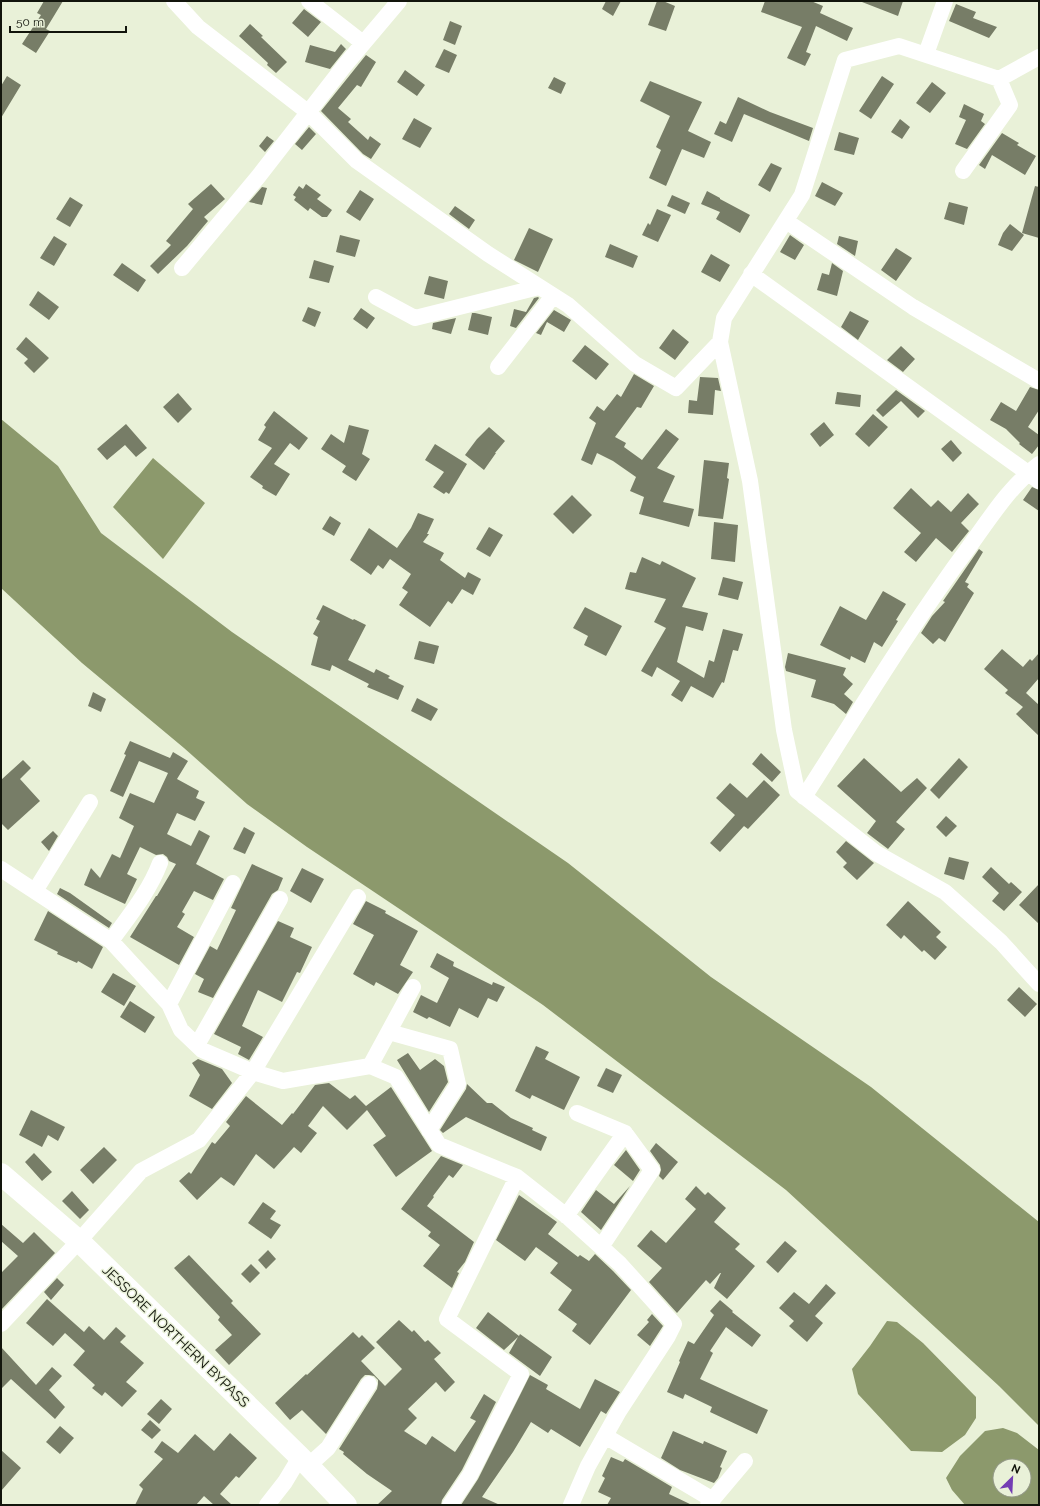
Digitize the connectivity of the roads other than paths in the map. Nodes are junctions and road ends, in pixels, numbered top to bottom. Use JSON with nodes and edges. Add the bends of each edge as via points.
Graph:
{"nodes":[{"id":1,"x":174,"y":1,"type":"edge"},
{"id":2,"x":309,"y":1,"type":"edge"},
{"id":3,"x":398,"y":1,"type":"edge"},
{"id":4,"x":945,"y":1,"type":"edge"},
{"id":5,"x":363,"y":43,"type":"junction"},
{"id":6,"x":926,"y":54,"type":"junction"},
{"id":7,"x":1039,"y":57,"type":"edge"},
{"id":8,"x":999,"y":79,"type":"junction"},
{"id":9,"x":308,"y":113,"type":"junction"},
{"id":10,"x":963,"y":171,"type":"dead end"},
{"id":11,"x":786,"y":221,"type":"junction"},
{"id":12,"x":182,"y":268,"type":"dead end"},
{"id":13,"x":752,"y":274,"type":"junction"},
{"id":14,"x":539,"y":287,"type":"junction"},
{"id":15,"x":553,"y":296,"type":"junction"},
{"id":16,"x":376,"y":297,"type":"dead end"},
{"id":17,"x":720,"y":342,"type":"junction"},
{"id":18,"x":498,"y":367,"type":"dead end"},
{"id":19,"x":1039,"y":381,"type":"edge"},
{"id":20,"x":1035,"y":473,"type":"edge"},
{"id":21,"x":804,"y":797,"type":"junction"},
{"id":22,"x":90,"y":802,"type":"dead end"},
{"id":23,"x":160,"y":863,"type":"dead end"},
{"id":24,"x":1,"y":869,"type":"edge"},
{"id":25,"x":233,"y":884,"type":"dead end"},
{"id":26,"x":35,"y":890,"type":"junction"},
{"id":27,"x":358,"y":898,"type":"dead end"},
{"id":28,"x":280,"y":899,"type":"dead end"},
{"id":29,"x":112,"y":941,"type":"junction"},
{"id":30,"x":1039,"y":984,"type":"edge"},
{"id":31,"x":413,"y":987,"type":"dead end"},
{"id":32,"x":169,"y":1004,"type":"junction"},
{"id":33,"x":389,"y":1032,"type":"junction"},
{"id":34,"x":198,"y":1045,"type":"junction"},
{"id":35,"x":370,"y":1066,"type":"junction"},
{"id":36,"x":253,"y":1072,"type":"junction"},
{"id":37,"x":577,"y":1113,"type":"dead end"},
{"id":38,"x":430,"y":1130,"type":"junction"},
{"id":39,"x":625,"y":1133,"type":"junction"},
{"id":40,"x":1,"y":1174,"type":"edge"},
{"id":41,"x":517,"y":1177,"type":"junction"},
{"id":42,"x":566,"y":1216,"type":"junction"},
{"id":43,"x":79,"y":1241,"type":"junction"},
{"id":44,"x":601,"y":1247,"type":"junction"},
{"id":45,"x":1,"y":1324,"type":"edge"},
{"id":46,"x":369,"y":1384,"type":"dead end"},
{"id":47,"x":605,"y":1436,"type":"junction"},
{"id":48,"x":745,"y":1461,"type":"dead end"},
{"id":49,"x":304,"y":1462,"type":"junction"},
{"id":50,"x":711,"y":1502,"type":"edge"},
{"id":51,"x":267,"y":1505,"type":"edge"},
{"id":52,"x":346,"y":1505,"type":"edge"},
{"id":53,"x":450,"y":1505,"type":"edge"},
{"id":54,"x":571,"y":1505,"type":"edge"}],
"edges":[{"from":1,"to":9,"type":"street","via":[[198,27]]},
{"from":2,"to":5,"type":"street"},
{"from":3,"to":5,"type":"street"},
{"from":4,"to":6,"type":"street"},
{"from":5,"to":9,"type":"street"},
{"from":6,"to":8,"type":"street"},
{"from":6,"to":11,"type":"street","via":[[900,46],[845,60],[802,195]]},
{"from":7,"to":8,"type":"street"},
{"from":8,"to":10,"type":"street","via":[[1010,105]]},
{"from":9,"to":12,"type":"street"},
{"from":9,"to":14,"type":"street","via":[[357,161]]},
{"from":11,"to":13,"type":"street"},
{"from":11,"to":19,"type":"street","via":[[913,307]]},
{"from":13,"to":17,"type":"street","via":[[724,318]]},
{"from":13,"to":20,"type":"street"},
{"from":14,"to":15,"type":"street"},
{"from":14,"to":16,"type":"street","via":[[415,318]]},
{"from":15,"to":17,"type":"street","via":[[568,305],[635,364],[676,388]]},
{"from":15,"to":18,"type":"street"},
{"from":17,"to":21,"type":"street","via":[[750,481],[784,730],[797,791]]},
{"from":20,"to":21,"type":"street","via":[[1006,496],[934,594]]},
{"from":21,"to":30,"type":"street","via":[[876,853],[945,892],[1001,942]]},
{"from":22,"to":26,"type":"street"},
{"from":23,"to":29,"type":"street","via":[[141,899]]},
{"from":24,"to":26,"type":"street"},
{"from":25,"to":32,"type":"street"},
{"from":26,"to":29,"type":"street"},
{"from":27,"to":36,"type":"street"},
{"from":28,"to":34,"type":"street"},
{"from":29,"to":32,"type":"street"},
{"from":31,"to":33,"type":"street"},
{"from":32,"to":34,"type":"street","via":[[181,1030]]},
{"from":33,"to":35,"type":"street"},
{"from":33,"to":38,"type":"street","via":[[450,1049],[458,1084]]},
{"from":34,"to":36,"type":"street","via":[[202,1050]]},
{"from":35,"to":36,"type":"street","via":[[283,1081]]},
{"from":35,"to":38,"type":"street","via":[[396,1077]]},
{"from":36,"to":43,"type":"street","via":[[199,1140],[141,1171]]},
{"from":37,"to":39,"type":"street"},
{"from":38,"to":41,"type":"street","via":[[439,1145]]},
{"from":39,"to":42,"type":"street"},
{"from":39,"to":44,"type":"street","via":[[652,1170]]},
{"from":40,"to":43,"type":"highway","name":"JESSORE NORTHERN BYPASS"},
{"from":41,"to":42,"type":"street"},
{"from":41,"to":53,"type":"street","via":[[447,1319],[521,1374],[470,1475]]},
{"from":42,"to":44,"type":"street"},
{"from":43,"to":45,"type":"street"},
{"from":43,"to":49,"type":"highway","name":"JESSORE NORTHERN BYPASS"},
{"from":44,"to":47,"type":"street","via":[[620,1264],[674,1324]]},
{"from":46,"to":49,"type":"street","via":[[328,1448]]},
{"from":47,"to":50,"type":"street"},
{"from":47,"to":54,"type":"street"},
{"from":48,"to":50,"type":"street"},
{"from":49,"to":51,"type":"street"},
{"from":49,"to":52,"type":"highway","name":"JESSORE NORTHERN BYPASS"}]}
